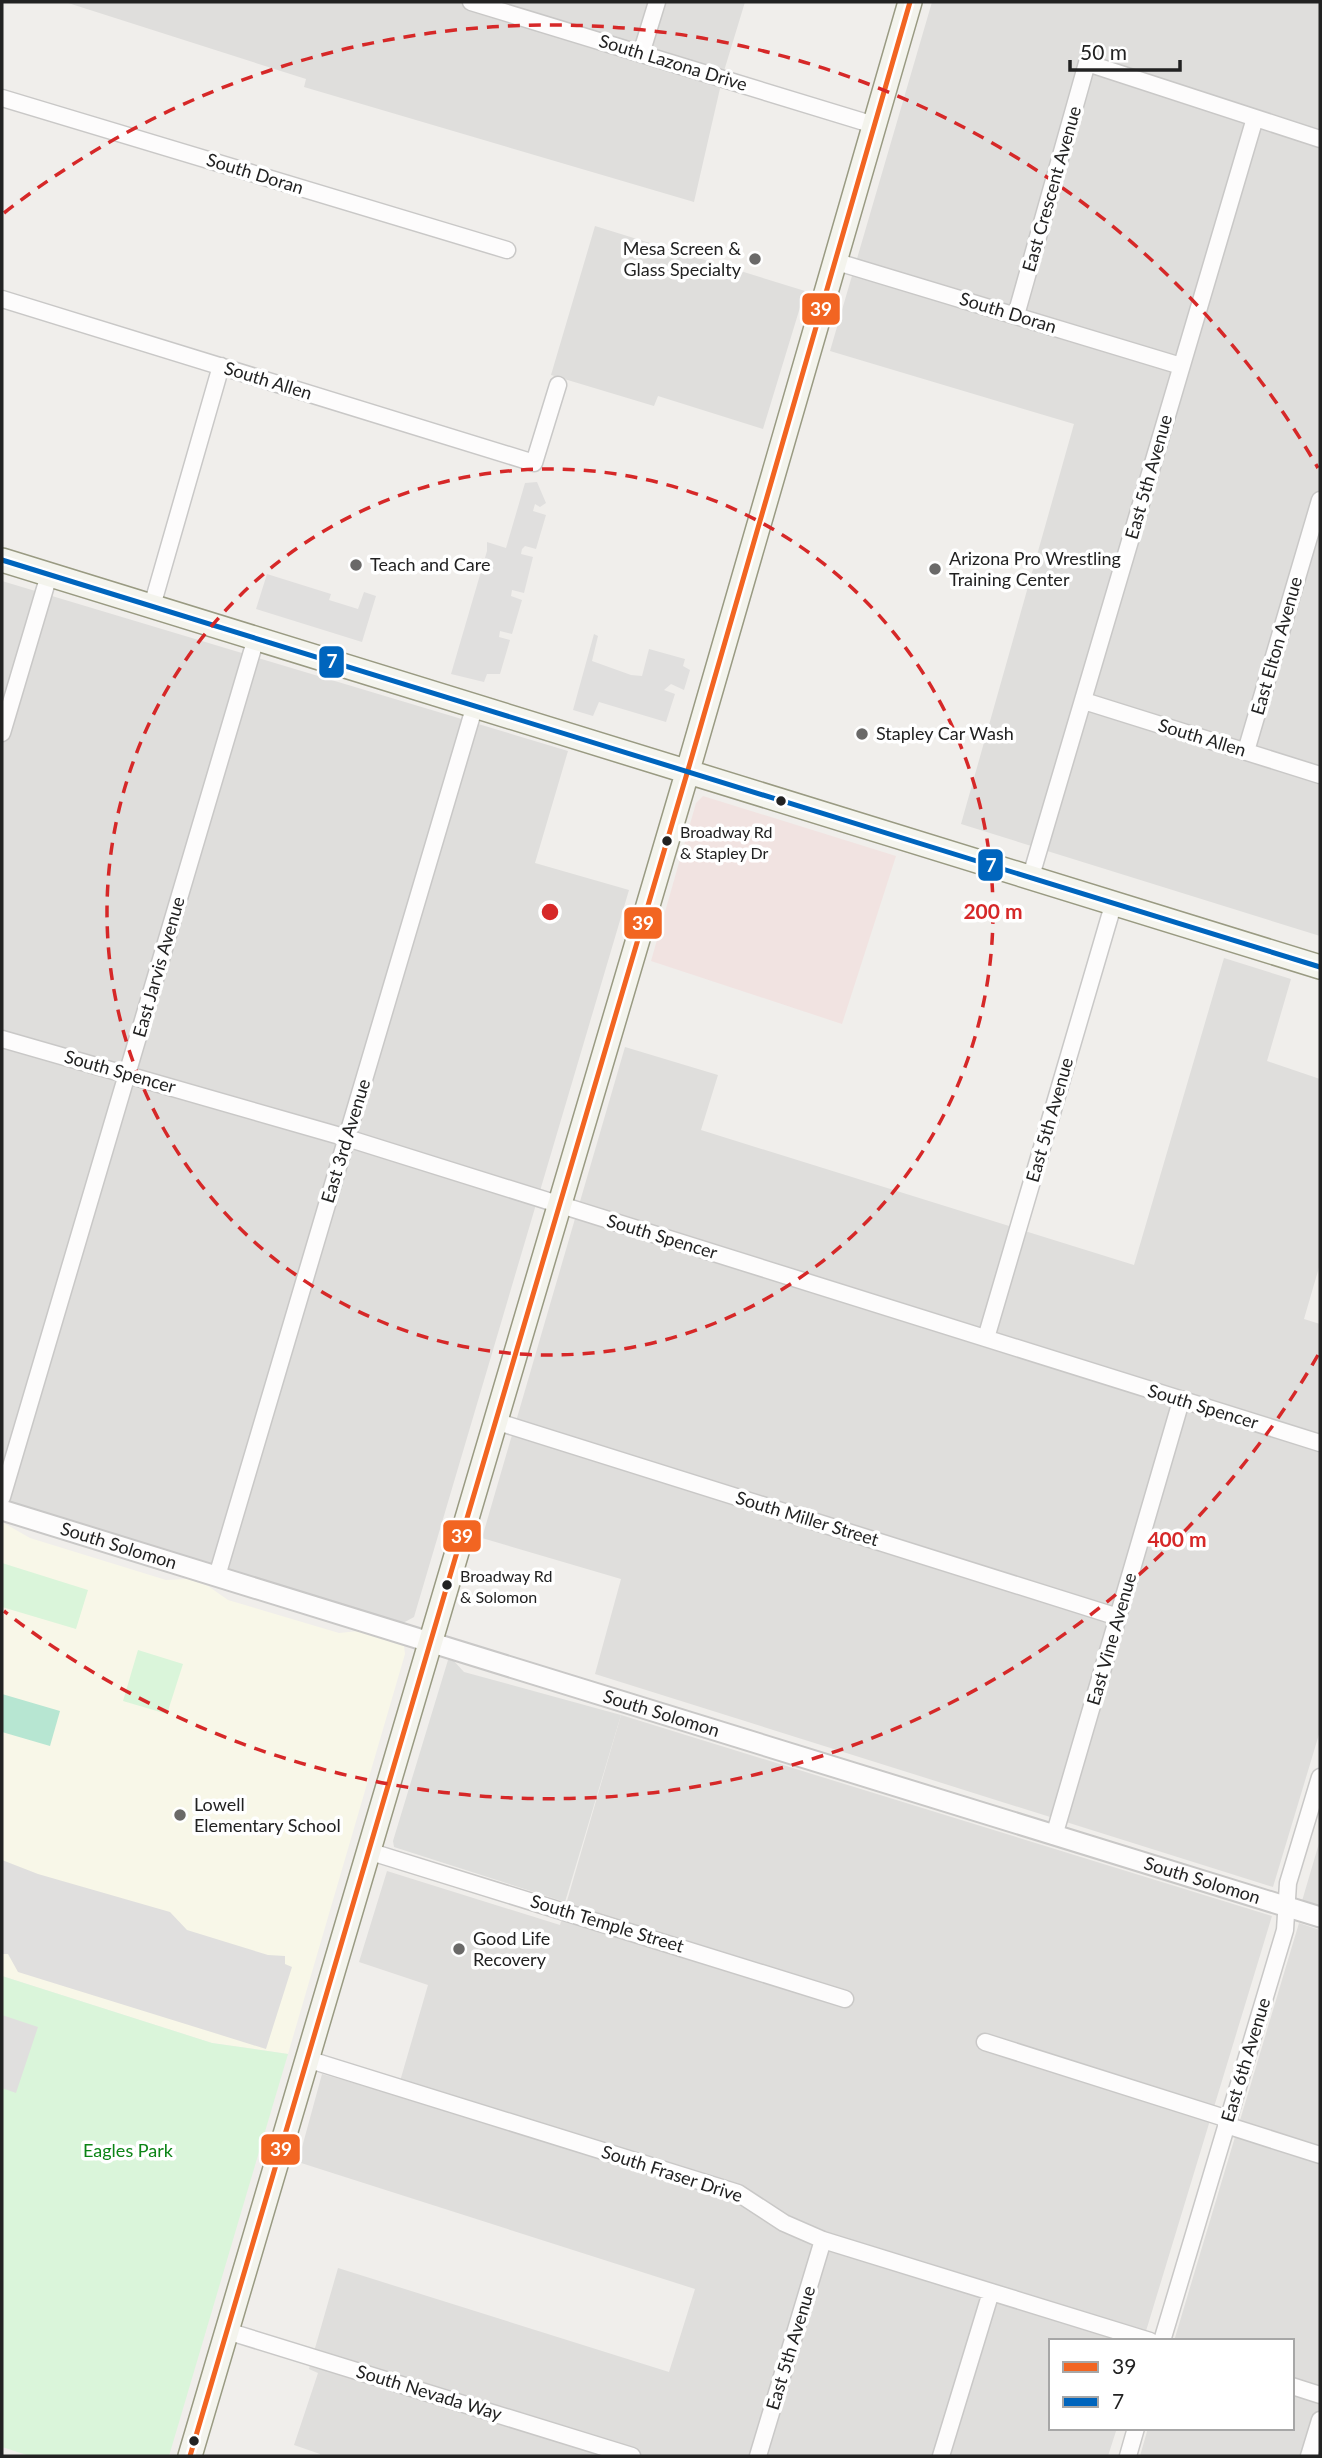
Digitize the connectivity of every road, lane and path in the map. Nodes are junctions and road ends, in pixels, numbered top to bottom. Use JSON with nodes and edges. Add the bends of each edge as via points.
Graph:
{"nodes":[{"id":1,"x":471,"y":2,"type":"edge"},
{"id":2,"x":657,"y":2,"type":"edge"},
{"id":3,"x":910,"y":2,"type":"edge"},
{"id":4,"x":642,"y":54,"type":"junction"},
{"id":5,"x":2,"y":98,"type":"edge"},
{"id":6,"x":1255,"y":118,"type":"junction"},
{"id":7,"x":874,"y":125,"type":"junction"},
{"id":8,"x":1320,"y":139,"type":"edge"},
{"id":9,"x":508,"y":250,"type":"dead end"},
{"id":10,"x":834,"y":261,"type":"junction"},
{"id":11,"x":2,"y":299,"type":"edge"},
{"id":12,"x":1016,"y":315,"type":"junction"},
{"id":13,"x":221,"y":366,"type":"junction"},
{"id":14,"x":1181,"y":366,"type":"junction"},
{"id":15,"x":558,"y":385,"type":"dead end"},
{"id":16,"x":1320,"y":500,"type":"edge"},
{"id":17,"x":2,"y":560,"type":"edge"},
{"id":18,"x":49,"y":575,"type":"junction"},
{"id":19,"x":152,"y":606,"type":"junction"},
{"id":20,"x":256,"y":638,"type":"junction"},
{"id":21,"x":1084,"y":701,"type":"junction"},
{"id":22,"x":475,"y":705,"type":"junction"},
{"id":23,"x":2,"y":733,"type":"edge"},
{"id":24,"x":1246,"y":751,"type":"junction"},
{"id":25,"x":688,"y":769,"type":"junction"},
{"id":26,"x":1320,"y":775,"type":"edge"},
{"id":27,"x":1031,"y":876,"type":"junction"},
{"id":28,"x":1114,"y":902,"type":"junction"},
{"id":29,"x":1320,"y":967,"type":"edge"},
{"id":30,"x":2,"y":1039,"type":"edge"},
{"id":31,"x":128,"y":1073,"type":"junction"},
{"id":32,"x":347,"y":1138,"type":"junction"},
{"id":33,"x":559,"y":1205,"type":"junction"},
{"id":34,"x":986,"y":1338,"type":"junction"},
{"id":35,"x":1181,"y":1401,"type":"junction"},
{"id":36,"x":495,"y":1421,"type":"junction"},
{"id":37,"x":1320,"y":1443,"type":"edge"},
{"id":38,"x":2,"y":1497,"type":"edge"},
{"id":39,"x":2,"y":1510,"type":"edge"},
{"id":40,"x":217,"y":1576,"type":"junction"},
{"id":41,"x":1118,"y":1616,"type":"junction"},
{"id":42,"x":430,"y":1641,"type":"junction"},
{"id":43,"x":1320,"y":1777,"type":"edge"},
{"id":44,"x":1054,"y":1836,"type":"junction"},
{"id":45,"x":368,"y":1851,"type":"junction"},
{"id":46,"x":1287,"y":1907,"type":"junction"},
{"id":47,"x":1320,"y":1917,"type":"edge"},
{"id":48,"x":845,"y":1999,"type":"dead end"},
{"id":49,"x":985,"y":2042,"type":"dead end"},
{"id":50,"x":307,"y":2059,"type":"junction"},
{"id":51,"x":1227,"y":2122,"type":"junction"},
{"id":52,"x":1320,"y":2155,"type":"edge"},
{"id":53,"x":823,"y":2240,"type":"junction"},
{"id":54,"x":991,"y":2292,"type":"junction"},
{"id":55,"x":227,"y":2330,"type":"junction"},
{"id":56,"x":1144,"y":2339,"type":"edge"},
{"id":57,"x":1163,"y":2339,"type":"edge"},
{"id":58,"x":1294,"y":2387,"type":"edge"},
{"id":59,"x":1320,"y":2395,"type":"edge"},
{"id":60,"x":1320,"y":2420,"type":"edge"},
{"id":61,"x":1135,"y":2430,"type":"edge"},
{"id":62,"x":190,"y":2456,"type":"edge"},
{"id":63,"x":632,"y":2456,"type":"edge"},
{"id":64,"x":758,"y":2456,"type":"edge"},
{"id":65,"x":941,"y":2456,"type":"edge"},
{"id":66,"x":1128,"y":2456,"type":"edge"},
{"id":67,"x":1309,"y":2456,"type":"edge"}],
"edges":[{"from":1,"to":4,"type":"street","name":"South Lazona Drive"},
{"from":2,"to":4,"type":"street"},
{"from":3,"to":7,"type":"main road"},
{"from":4,"to":7,"type":"street","name":"South Lazona Drive"},
{"from":5,"to":9,"type":"street","name":"South Doran"},
{"from":6,"to":8,"type":"street"},
{"from":6,"to":12,"type":"street","name":"East Crescent Avenue","via":[[1087,63]]},
{"from":6,"to":14,"type":"street","name":"East 5th Avenue"},
{"from":7,"to":10,"type":"main road"},
{"from":10,"to":12,"type":"street","name":"South Doran"},
{"from":10,"to":25,"type":"main road"},
{"from":11,"to":13,"type":"street","name":"South Allen"},
{"from":12,"to":14,"type":"street","name":"South Doran"},
{"from":13,"to":15,"type":"street","name":"South Allen","via":[[534,463]]},
{"from":13,"to":19,"type":"street"},
{"from":14,"to":21,"type":"street","name":"East 5th Avenue"},
{"from":16,"to":24,"type":"street","name":"East Elton Avenue"},
{"from":17,"to":18,"type":"main road"},
{"from":18,"to":19,"type":"main road"},
{"from":18,"to":23,"type":"street"},
{"from":19,"to":20,"type":"main road"},
{"from":20,"to":22,"type":"main road"},
{"from":20,"to":31,"type":"street","name":"East Jarvis Avenue"},
{"from":21,"to":24,"type":"street","name":"South Allen"},
{"from":21,"to":27,"type":"street","name":"East 5th Avenue"},
{"from":22,"to":25,"type":"main road"},
{"from":22,"to":32,"type":"street","name":"East 3rd Avenue"},
{"from":24,"to":26,"type":"street","name":"South Allen"},
{"from":25,"to":27,"type":"main road"},
{"from":25,"to":33,"type":"main road"},
{"from":27,"to":28,"type":"main road"},
{"from":28,"to":29,"type":"main road"},
{"from":28,"to":34,"type":"street","name":"East 5th Avenue"},
{"from":30,"to":31,"type":"street","name":"South Spencer"},
{"from":31,"to":32,"type":"street","name":"South Spencer"},
{"from":31,"to":38,"type":"street","name":"East Jarvis Avenue"},
{"from":32,"to":33,"type":"street","name":"South Spencer"},
{"from":32,"to":40,"type":"street","name":"East 3rd Avenue"},
{"from":33,"to":34,"type":"street","name":"South Spencer"},
{"from":33,"to":36,"type":"main road"},
{"from":34,"to":35,"type":"street","name":"South Spencer"},
{"from":35,"to":37,"type":"street","name":"South Spencer"},
{"from":35,"to":41,"type":"street","name":"East Vine Avenue"},
{"from":36,"to":41,"type":"street","name":"South Miller Street"},
{"from":36,"to":42,"type":"main road"},
{"from":39,"to":40,"type":"street","name":"South Solomon"},
{"from":40,"to":42,"type":"street","name":"South Solomon"},
{"from":41,"to":44,"type":"street","name":"East Vine Avenue"},
{"from":42,"to":44,"type":"street","name":"South Solomon"},
{"from":42,"to":45,"type":"main road"},
{"from":43,"to":46,"type":"street","name":"East 6th Avenue","via":[[1288,1883]]},
{"from":44,"to":46,"type":"street","name":"South Solomon"},
{"from":45,"to":48,"type":"street","name":"South Temple Street"},
{"from":45,"to":50,"type":"main road"},
{"from":46,"to":47,"type":"street","name":"South Solomon"},
{"from":46,"to":51,"type":"street","name":"East 6th Avenue","via":[[1285,1930]]},
{"from":49,"to":51,"type":"street"},
{"from":50,"to":53,"type":"street","name":"South Fraser Drive","via":[[738,2193],[792,2227]]},
{"from":50,"to":55,"type":"main road"},
{"from":51,"to":52,"type":"street"},
{"from":51,"to":57,"type":"street","name":"East 6th Avenue"},
{"from":53,"to":54,"type":"street","name":"South Fraser Drive"},
{"from":53,"to":64,"type":"street","name":"East 5th Avenue"},
{"from":54,"to":56,"type":"street","name":"South Fraser Drive"},
{"from":54,"to":65,"type":"street"},
{"from":55,"to":62,"type":"main road"},
{"from":55,"to":63,"type":"street","name":"South Nevada Way"},
{"from":58,"to":59,"type":"street"},
{"from":60,"to":67,"type":"street"},
{"from":61,"to":66,"type":"street"}]}
